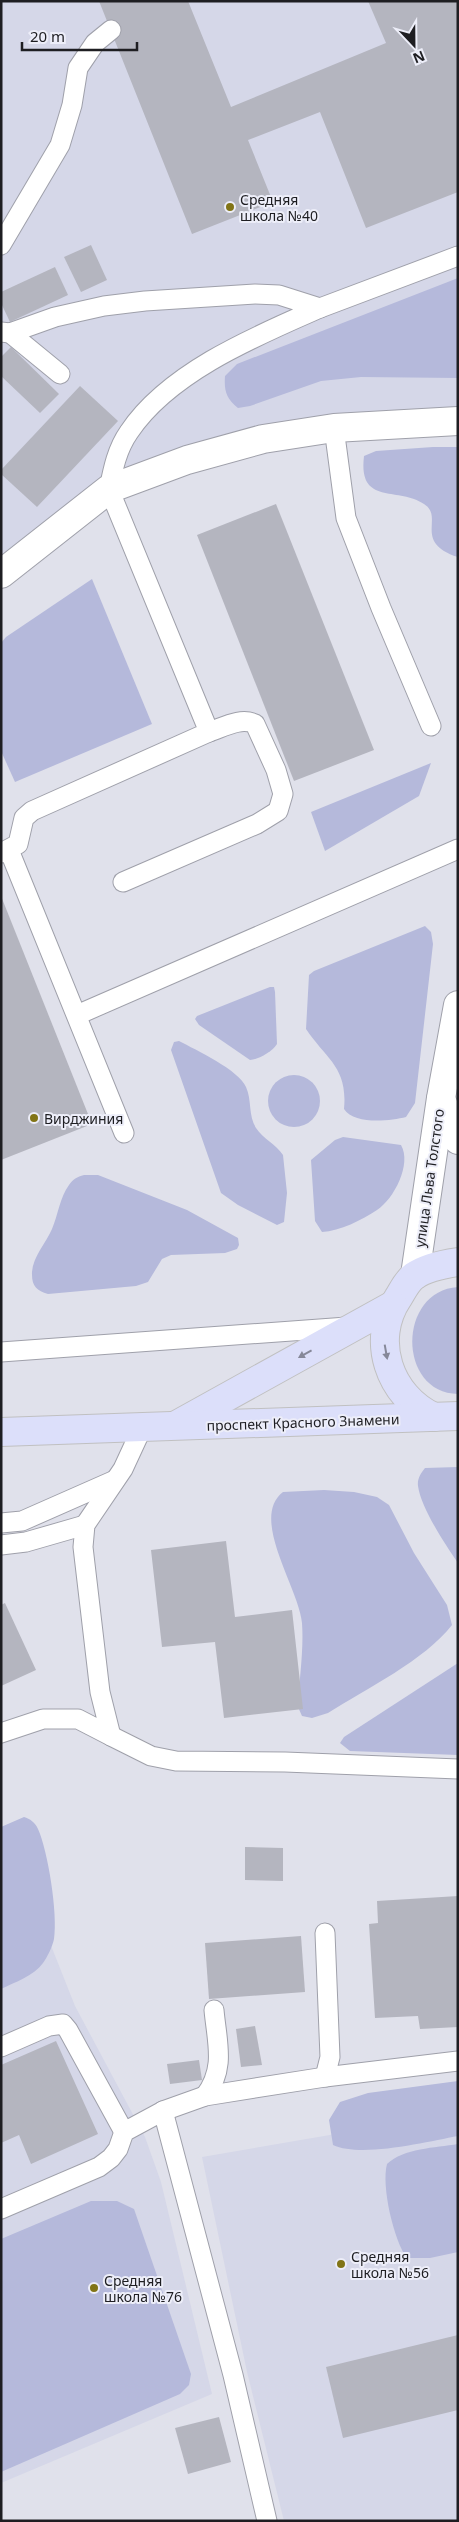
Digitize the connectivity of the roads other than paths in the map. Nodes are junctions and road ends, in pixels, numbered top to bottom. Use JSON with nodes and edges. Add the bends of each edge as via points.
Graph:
{"nodes":[{"id":1,"x":111,"y":30,"type":"dead end"},
{"id":2,"x":1,"y":245,"type":"edge"},
{"id":3,"x":458,"y":256,"type":"edge"},
{"id":4,"x":320,"y":308,"type":"junction"},
{"id":5,"x":6,"y":332,"type":"edge"},
{"id":6,"x":60,"y":374,"type":"dead end"},
{"id":7,"x":458,"y":421,"type":"edge"},
{"id":8,"x":334,"y":428,"type":"junction"},
{"id":9,"x":109,"y":489,"type":"junction"},
{"id":10,"x":1,"y":574,"type":"edge"},
{"id":11,"x":431,"y":726,"type":"dead end"},
{"id":12,"x":209,"y":732,"type":"junction"},
{"id":13,"x":458,"y":849,"type":"edge"},
{"id":14,"x":5,"y":852,"type":"edge"},
{"id":15,"x":123,"y":882,"type":"dead end"},
{"id":16,"x":458,"y":1005,"type":"edge"},
{"id":17,"x":77,"y":1015,"type":"junction"},
{"id":18,"x":441,"y":1098,"type":"junction"},
{"id":19,"x":124,"y":1132,"type":"dead end"},
{"id":20,"x":458,"y":1140,"type":"edge"},
{"id":21,"x":458,"y":1262,"type":"edge"},
{"id":22,"x":415,"y":1275,"type":"junction"},
{"id":23,"x":393,"y":1305,"type":"junction"},
{"id":24,"x":354,"y":1326,"type":"junction"},
{"id":25,"x":1,"y":1352,"type":"edge"},
{"id":26,"x":446,"y":1417,"type":"edge"},
{"id":27,"x":172,"y":1427,"type":"junction"},
{"id":28,"x":142,"y":1428,"type":"junction"},
{"id":29,"x":1,"y":1432,"type":"edge"},
{"id":30,"x":116,"y":1480,"type":"junction"},
{"id":31,"x":1,"y":1523,"type":"edge"},
{"id":32,"x":85,"y":1524,"type":"junction"},
{"id":33,"x":1,"y":1544,"type":"edge"},
{"id":34,"x":1,"y":1733,"type":"edge"},
{"id":35,"x":111,"y":1736,"type":"junction"},
{"id":36,"x":458,"y":1769,"type":"edge"},
{"id":37,"x":325,"y":1933,"type":"dead end"},
{"id":38,"x":214,"y":2010,"type":"dead end"},
{"id":39,"x":1,"y":2047,"type":"edge"},
{"id":40,"x":458,"y":2061,"type":"edge"},
{"id":41,"x":325,"y":2077,"type":"junction"},
{"id":42,"x":205,"y":2096,"type":"junction"},
{"id":43,"x":163,"y":2111,"type":"junction"},
{"id":44,"x":124,"y":2132,"type":"junction"},
{"id":45,"x":1,"y":2210,"type":"edge"},
{"id":46,"x":267,"y":2521,"type":"edge"}],
"edges":[{"from":1,"to":2,"type":"lane","via":[[95,43],[78,68],[72,105],[60,145]]},
{"from":3,"to":4,"type":"lane"},
{"from":4,"to":5,"type":"lane","via":[[279,295],[255,294],[145,301],[104,306]]},
{"from":4,"to":9,"type":"lane","via":[[220,355],[158,400],[128,433],[115,461]]},
{"from":5,"to":6,"type":"lane"},
{"from":7,"to":8,"type":"street"},
{"from":8,"to":9,"type":"street","via":[[264,439],[187,460]]},
{"from":8,"to":11,"type":"lane","via":[[346,518]]},
{"from":9,"to":10,"type":"street"},
{"from":9,"to":12,"type":"lane"},
{"from":12,"to":14,"type":"lane","via":[[32,811],[24,818],[18,844]]},
{"from":12,"to":15,"type":"lane","via":[[248,720],[256,724],[283,794],[278,811],[258,824]]},
{"from":13,"to":17,"type":"lane"},
{"from":14,"to":17,"type":"lane"},
{"from":16,"to":18,"type":"street"},
{"from":17,"to":19,"type":"lane"},
{"from":18,"to":20,"type":"street","name":"улица Льва Толстого"},
{"from":18,"to":22,"type":"street","name":"улица Льва Толстого"},
{"from":21,"to":22,"type":"main road"},
{"from":22,"to":23,"type":"main road","name":"проспект Красного Знамени"},
{"from":23,"to":24,"type":"main road","name":"проспект Красного Знамени"},
{"from":23,"to":26,"type":"main road","name":"проспект Красного Знамени","one_way":true,"via":[[385,1328],[384,1350],[390,1370],[402,1392],[420,1410]]},
{"from":24,"to":25,"type":"lane"},
{"from":24,"to":27,"type":"main road","name":"проспект Красного Знамени","one_way":true},
{"from":26,"to":27,"type":"main road","name":"проспект Красного Знамени"},
{"from":27,"to":28,"type":"main road","name":"проспект Красного Знамени"},
{"from":28,"to":29,"type":"main road","name":"проспект Красного Знамени"},
{"from":28,"to":30,"type":"lane"},
{"from":30,"to":31,"type":"lane","via":[[22,1521]]},
{"from":30,"to":32,"type":"lane"},
{"from":32,"to":33,"type":"lane","via":[[26,1542]]},
{"from":32,"to":35,"type":"lane","via":[[83,1547],[100,1692]]},
{"from":34,"to":35,"type":"lane","via":[[43,1719],[78,1719]]},
{"from":35,"to":36,"type":"lane","via":[[151,1756],[176,1761]]},
{"from":37,"to":41,"type":"lane","via":[[330,2058]]},
{"from":38,"to":42,"type":"lane","via":[[219,2064],[217,2076]]},
{"from":39,"to":44,"type":"lane","via":[[50,2026],[63,2024]]},
{"from":40,"to":41,"type":"lane"},
{"from":41,"to":42,"type":"lane"},
{"from":42,"to":43,"type":"lane"},
{"from":43,"to":44,"type":"lane"},
{"from":43,"to":46,"type":"lane","via":[[233,2375]]},
{"from":44,"to":45,"type":"lane","via":[[118,2149],[98,2167]]}]}
